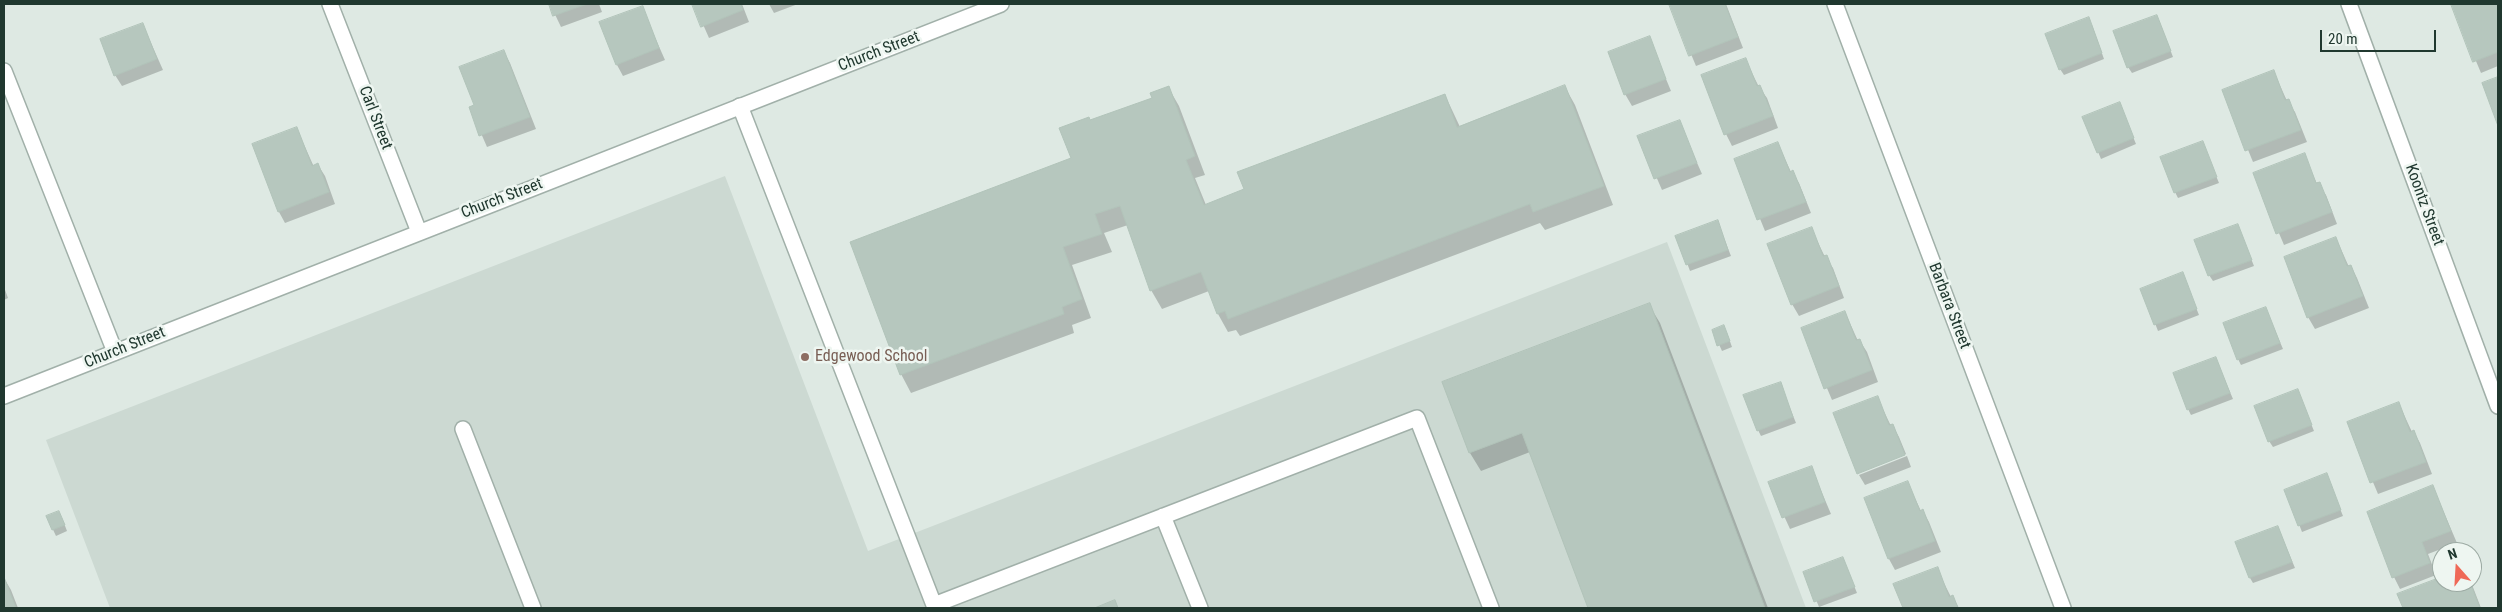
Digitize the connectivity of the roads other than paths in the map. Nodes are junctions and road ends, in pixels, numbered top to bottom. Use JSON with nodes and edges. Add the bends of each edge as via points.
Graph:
{"nodes":[{"id":1,"x":330,"y":4,"type":"edge"},
{"id":2,"x":1001,"y":4,"type":"edge"},
{"id":3,"x":1835,"y":4,"type":"edge"},
{"id":4,"x":2349,"y":4,"type":"edge"},
{"id":5,"x":4,"y":71,"type":"edge"},
{"id":6,"x":740,"y":106,"type":"junction"},
{"id":7,"x":419,"y":232,"type":"junction"},
{"id":8,"x":115,"y":352,"type":"junction"},
{"id":9,"x":4,"y":396,"type":"edge"},
{"id":10,"x":2498,"y":406,"type":"edge"},
{"id":11,"x":463,"y":429,"type":"dead end"},
{"id":12,"x":1163,"y":516,"type":"junction"},
{"id":13,"x":532,"y":608,"type":"edge"},
{"id":14,"x":1200,"y":608,"type":"edge"},
{"id":15,"x":1491,"y":608,"type":"edge"},
{"id":16,"x":2063,"y":608,"type":"edge"}],
"edges":[{"from":1,"to":7,"type":"street","name":"Carl Street"},
{"from":2,"to":6,"type":"street","name":"Church Street"},
{"from":3,"to":16,"type":"street","name":"Barbara Street"},
{"from":4,"to":10,"type":"street","name":"Koontz Street"},
{"from":5,"to":8,"type":"street"},
{"from":6,"to":7,"type":"street","name":"Church Street"},
{"from":6,"to":12,"type":"street","via":[[934,605]]},
{"from":7,"to":8,"type":"street","name":"Church Street"},
{"from":8,"to":9,"type":"street","name":"Church Street"},
{"from":11,"to":13,"type":"street"},
{"from":12,"to":14,"type":"street"},
{"from":12,"to":15,"type":"street","via":[[1416,418]]}]}
